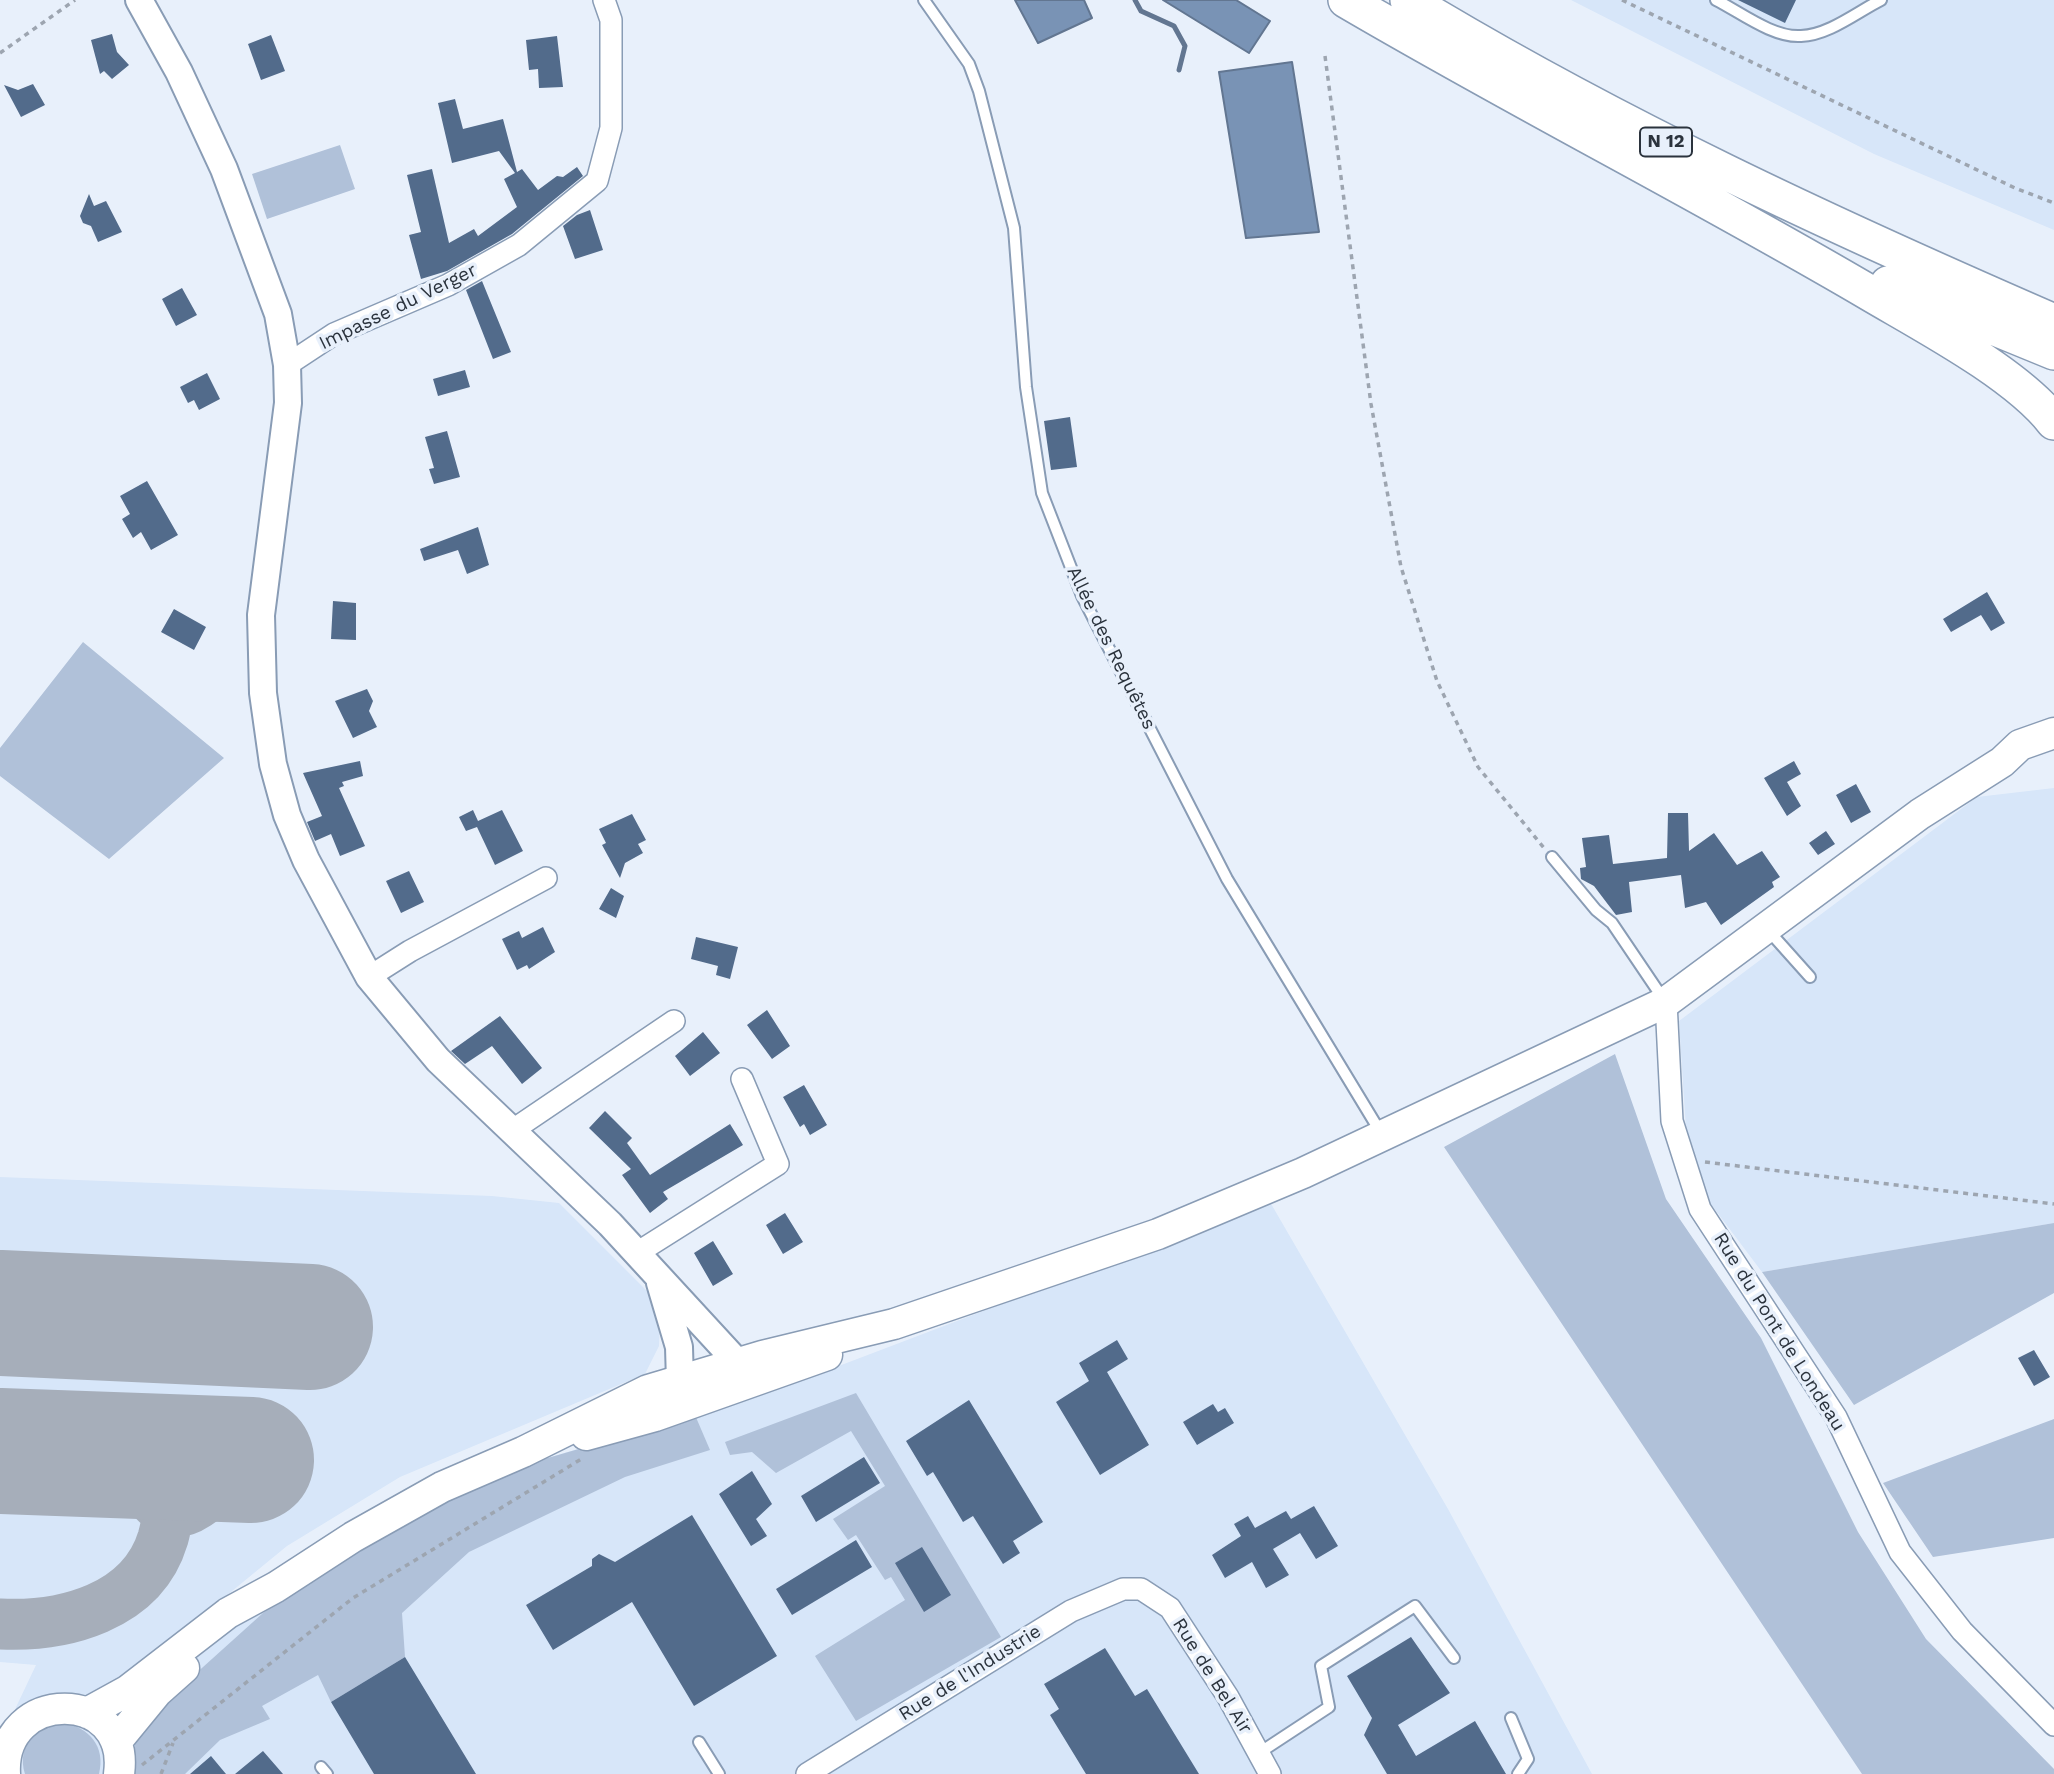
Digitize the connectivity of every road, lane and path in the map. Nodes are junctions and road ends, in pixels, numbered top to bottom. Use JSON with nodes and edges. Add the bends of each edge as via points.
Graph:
{"nodes":[{"id":1,"x":75,"y":0,"type":"edge"},
{"id":2,"x":139,"y":0,"type":"edge"},
{"id":3,"x":604,"y":0,"type":"edge"},
{"id":4,"x":925,"y":0,"type":"edge"},
{"id":5,"x":1346,"y":0,"type":"edge"},
{"id":6,"x":1408,"y":0,"type":"edge"},
{"id":7,"x":1622,"y":0,"type":"edge"},
{"id":8,"x":1716,"y":0,"type":"edge"},
{"id":9,"x":1881,"y":0,"type":"edge"},
{"id":10,"x":0,"y":53,"type":"edge"},
{"id":11,"x":1325,"y":56,"type":"dead end"},
{"id":12,"x":2054,"y":203,"type":"edge"},
{"id":13,"x":1793,"y":248,"type":"junction"},
{"id":14,"x":1931,"y":268,"type":"junction"},
{"id":15,"x":2054,"y":307,"type":"edge"},
{"id":16,"x":2054,"y":322,"type":"edge"},
{"id":17,"x":2054,"y":352,"type":"edge"},
{"id":18,"x":287,"y":365,"type":"junction"},
{"id":19,"x":2054,"y":422,"type":"edge"},
{"id":20,"x":2054,"y":733,"type":"edge"},
{"id":21,"x":2054,"y":751,"type":"edge"},
{"id":22,"x":2002,"y":762,"type":"junction"},
{"id":23,"x":1552,"y":858,"type":"joint"},
{"id":24,"x":546,"y":878,"type":"dead end"},
{"id":25,"x":1766,"y":928,"type":"junction"},
{"id":26,"x":369,"y":977,"type":"junction"},
{"id":27,"x":1810,"y":977,"type":"dead end"},
{"id":28,"x":1666,"y":1002,"type":"junction"},
{"id":29,"x":674,"y":1021,"type":"dead end"},
{"id":30,"x":742,"y":1079,"type":"dead end"},
{"id":31,"x":513,"y":1130,"type":"junction"},
{"id":32,"x":1382,"y":1136,"type":"junction"},
{"id":33,"x":1684,"y":1160,"type":"junction"},
{"id":34,"x":2054,"y":1204,"type":"edge"},
{"id":35,"x":637,"y":1253,"type":"junction"},
{"id":36,"x":659,"y":1278,"type":"junction"},
{"id":37,"x":894,"y":1324,"type":"junction"},
{"id":38,"x":738,"y":1363,"type":"junction"},
{"id":39,"x":680,"y":1382,"type":"junction"},
{"id":40,"x":670,"y":1411,"type":"junction"},
{"id":41,"x":523,"y":1452,"type":"junction"},
{"id":42,"x":590,"y":1453,"type":"dead end"},
{"id":43,"x":276,"y":1587,"type":"junction"},
{"id":44,"x":1141,"y":1589,"type":"joint"},
{"id":45,"x":1454,"y":1658,"type":"dead end"},
{"id":46,"x":87,"y":1713,"type":"junction"},
{"id":47,"x":1511,"y":1718,"type":"dead end"},
{"id":48,"x":2054,"y":1725,"type":"edge"},
{"id":49,"x":174,"y":1741,"type":"junction"},
{"id":50,"x":116,"y":1742,"type":"junction"},
{"id":51,"x":699,"y":1742,"type":"dead end"},
{"id":52,"x":1259,"y":1753,"type":"junction"},
{"id":53,"x":119,"y":1773,"type":"edge"},
{"id":54,"x":5,"y":1774,"type":"edge"},
{"id":55,"x":161,"y":1774,"type":"edge"},
{"id":56,"x":719,"y":1774,"type":"edge"},
{"id":57,"x":807,"y":1774,"type":"edge"},
{"id":58,"x":1270,"y":1774,"type":"edge"},
{"id":59,"x":1518,"y":1774,"type":"edge"}],
"edges":[{"from":1,"to":10,"type":"path"},
{"from":2,"to":18,"type":"street","via":[[224,169],[278,314]]},
{"from":3,"to":18,"type":"street","name":"Impasse du Verger","via":[[611,20],[611,128],[597,181],[519,245],[448,285],[334,334]]},
{"from":4,"to":32,"type":"lane","name":"Allée des Requêtes","via":[[969,64],[979,90],[1014,228],[1026,387],[1042,492],[1082,596],[1227,879]]},
{"from":5,"to":13,"type":"highway","number":"N 12","via":[[1485,82]]},
{"from":6,"to":14,"type":"highway","number":"N 12","via":[[1610,114],[1802,210]]},
{"from":7,"to":12,"type":"path"},
{"from":8,"to":9,"type":"lane","via":[[1777,31],[1801,36],[1828,29]]},
{"from":11,"to":23,"type":"path","via":[[1371,404],[1404,578],[1437,681],[1478,767]]},
{"from":13,"to":17,"type":"highway","number":"N 12"},
{"from":13,"to":19,"type":"highway","number":"N 12","via":[[1948,339],[2040,404]]},
{"from":14,"to":15,"type":"highway","number":"N 12"},
{"from":14,"to":16,"type":"highway","number":"N 12"},
{"from":18,"to":26,"type":"street","via":[[288,403],[261,615],[263,693],[286,815]]},
{"from":20,"to":22,"type":"main road","via":[[2020,745]]},
{"from":21,"to":22,"type":"main road"},
{"from":22,"to":25,"type":"main road","via":[[1920,814]]},
{"from":23,"to":28,"type":"lane","via":[[1612,923]]},
{"from":24,"to":26,"type":"street"},
{"from":25,"to":27,"type":"lane"},
{"from":25,"to":28,"type":"main road"},
{"from":26,"to":31,"type":"street","via":[[438,1060]]},
{"from":28,"to":32,"type":"main road"},
{"from":28,"to":33,"type":"street","name":"Rue du Pont de Londeau","via":[[1672,1121]]},
{"from":29,"to":31,"type":"street"},
{"from":30,"to":35,"type":"street","via":[[778,1164]]},
{"from":31,"to":35,"type":"street"},
{"from":32,"to":37,"type":"main road","via":[[1158,1234]]},
{"from":33,"to":34,"type":"path"},
{"from":33,"to":48,"type":"street","name":"Rue du Pont de Londeau","via":[[1700,1209],[1836,1417],[1900,1552],[1962,1631]]},
{"from":35,"to":36,"type":"street"},
{"from":36,"to":38,"type":"street"},
{"from":36,"to":39,"type":"street","via":[[678,1347]]},
{"from":37,"to":38,"type":"main road"},
{"from":37,"to":40,"type":"main road","via":[[788,1371]]},
{"from":38,"to":39,"type":"main road"},
{"from":38,"to":40,"type":"main road","via":[[741,1378],[680,1399]]},
{"from":39,"to":41,"type":"main road","via":[[648,1390]]},
{"from":40,"to":41,"type":"main road"},
{"from":41,"to":43,"type":"main road","via":[[442,1487]]},
{"from":42,"to":49,"type":"path","via":[[353,1598]]},
{"from":43,"to":46,"type":"main road","via":[[228,1613],[127,1691]]},
{"from":43,"to":50,"type":"main road","via":[[157,1692]]},
{"from":44,"to":52,"type":"street","name":"Rue de Bel Air","via":[[1170,1608]]},
{"from":44,"to":57,"type":"street","name":"Rue de l'Industrie","via":[[1123,1589],[1071,1611]]},
{"from":45,"to":52,"type":"lane","via":[[1415,1606],[1321,1666],[1329,1707]]},
{"from":46,"to":50,"type":"main road"},
{"from":46,"to":54,"type":"main road","via":[[61,1707],[27,1719],[6,1748]]},
{"from":47,"to":59,"type":"lane","via":[[1528,1759]]},
{"from":49,"to":53,"type":"path","via":[[139,1767]]},
{"from":49,"to":55,"type":"path"},
{"from":50,"to":53,"type":"main road"},
{"from":51,"to":56,"type":"lane"},
{"from":52,"to":58,"type":"street","name":"Rue de Bel Air"}]}
